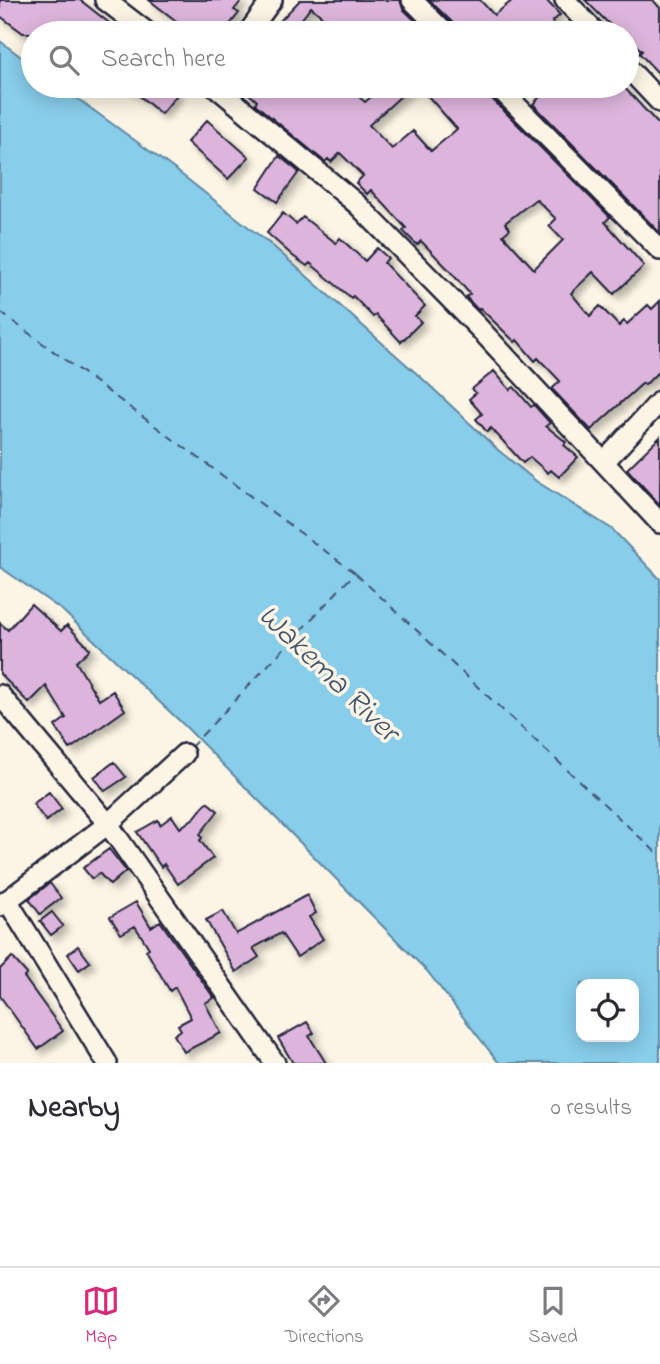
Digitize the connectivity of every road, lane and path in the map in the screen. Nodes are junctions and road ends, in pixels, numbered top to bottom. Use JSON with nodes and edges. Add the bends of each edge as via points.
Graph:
{"nodes":[{"id":1,"x":105,"y":0,"type":"edge"},
{"id":2,"x":272,"y":0,"type":"edge"},
{"id":3,"x":412,"y":0,"type":"edge"},
{"id":4,"x":565,"y":0,"type":"edge"},
{"id":5,"x":132,"y":21,"type":"edge"},
{"id":6,"x":257,"y":21,"type":"edge"},
{"id":7,"x":433,"y":21,"type":"edge"},
{"id":8,"x":585,"y":21,"type":"edge"},
{"id":9,"x":639,"y":80,"type":"edge"},
{"id":10,"x":229,"y":98,"type":"edge"},
{"id":11,"x":508,"y":98,"type":"edge"},
{"id":12,"x":660,"y":102,"type":"edge"},
{"id":13,"x":660,"y":250,"type":"edge"},
{"id":14,"x":660,"y":401,"type":"edge"},
{"id":15,"x":605,"y":461,"type":"junction"},
{"id":16,"x":660,"y":523,"type":"edge"},
{"id":17,"x":0,"y":695,"type":"edge"},
{"id":18,"x":184,"y":754,"type":"dead end"},
{"id":19,"x":108,"y":824,"type":"junction"},
{"id":20,"x":3,"y":903,"type":"edge"},
{"id":21,"x":107,"y":1063,"type":"edge"},
{"id":22,"x":275,"y":1063,"type":"edge"}],
"edges":[{"from":1,"to":5,"type":"street"},
{"from":2,"to":6,"type":"street"},
{"from":3,"to":7,"type":"street"},
{"from":4,"to":8,"type":"street"},
{"from":9,"to":12,"type":"street"},
{"from":10,"to":15,"type":"street","via":[[358,205]]},
{"from":11,"to":13,"type":"street"},
{"from":14,"to":15,"type":"street"},
{"from":15,"to":16,"type":"street"},
{"from":17,"to":19,"type":"street"},
{"from":18,"to":19,"type":"street"},
{"from":19,"to":20,"type":"street"},
{"from":19,"to":22,"type":"street"},
{"from":20,"to":21,"type":"street"}]}
